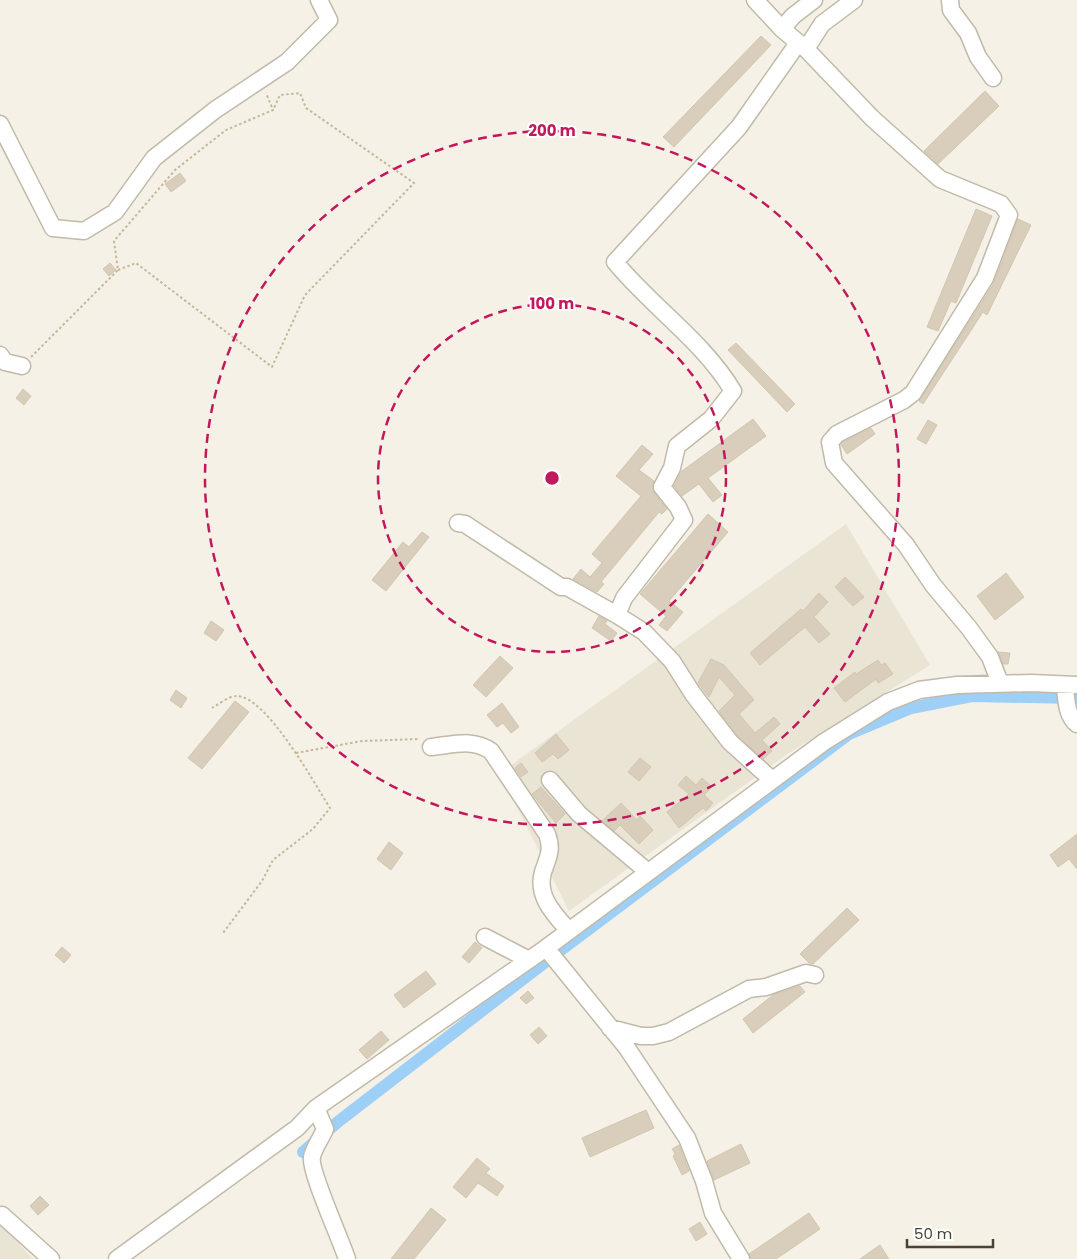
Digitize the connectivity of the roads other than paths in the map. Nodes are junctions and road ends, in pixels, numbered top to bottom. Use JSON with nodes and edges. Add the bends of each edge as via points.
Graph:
{"nodes":[{"id":1,"x":319,"y":0,"type":"edge"},
{"id":2,"x":755,"y":0,"type":"edge"},
{"id":3,"x":814,"y":0,"type":"edge"},
{"id":4,"x":854,"y":0,"type":"edge"},
{"id":5,"x":950,"y":0,"type":"edge"},
{"id":6,"x":782,"y":29,"type":"junction"},
{"id":7,"x":802,"y":46,"type":"junction"},
{"id":8,"x":993,"y":78,"type":"dead end"},
{"id":9,"x":0,"y":124,"type":"edge"},
{"id":10,"x":0,"y":355,"type":"edge"},
{"id":11,"x":22,"y":366,"type":"road end"},
{"id":12,"x":458,"y":523,"type":"dead end"},
{"id":13,"x":617,"y":615,"type":"junction"},
{"id":14,"x":1000,"y":683,"type":"junction"},
{"id":15,"x":1071,"y":685,"type":"edge"},
{"id":16,"x":1077,"y":724,"type":"edge"},
{"id":17,"x":431,"y":748,"type":"road end"},
{"id":18,"x":771,"y":779,"type":"junction"},
{"id":19,"x":550,"y":780,"type":"dead end"},
{"id":20,"x":648,"y":872,"type":"junction"},
{"id":21,"x":569,"y":931,"type":"junction"},
{"id":22,"x":485,"y":937,"type":"dead end"},
{"id":23,"x":546,"y":948,"type":"junction"},
{"id":24,"x":529,"y":960,"type":"junction"},
{"id":25,"x":815,"y":975,"type":"dead end"},
{"id":26,"x":610,"y":1028,"type":"junction"},
{"id":27,"x":316,"y":1108,"type":"junction"},
{"id":28,"x":2,"y":1214,"type":"dead end"},
{"id":29,"x":51,"y":1259,"type":"edge"},
{"id":30,"x":117,"y":1259,"type":"edge"},
{"id":31,"x":347,"y":1259,"type":"edge"},
{"id":32,"x":741,"y":1259,"type":"edge"}],
"edges":[{"from":1,"to":9,"type":"street","via":[[329,20],[287,62],[215,110],[154,158],[115,212],[84,231],[53,228]]},
{"from":2,"to":6,"type":"street"},
{"from":3,"to":6,"type":"street"},
{"from":4,"to":7,"type":"street","via":[[822,24]]},
{"from":5,"to":8,"type":"street","via":[[951,10]]},
{"from":6,"to":7,"type":"street"},
{"from":7,"to":13,"type":"street","via":[[739,127],[615,262],[720,370],[733,392],[711,419],[677,446],[672,468],[662,487],[684,520],[624,598]]},
{"from":7,"to":14,"type":"street","via":[[872,118],[940,179],[1002,204],[1009,215],[985,278],[913,393],[837,434],[830,442],[834,463],[900,537],[933,585],[969,628],[990,657]]},
{"from":10,"to":11,"type":"street","via":[[6,362]]},
{"from":12,"to":13,"type":"street","via":[[561,587],[567,587]]},
{"from":13,"to":18,"type":"street","via":[[644,632],[672,661],[730,742]]},
{"from":14,"to":15,"type":"street"},
{"from":14,"to":18,"type":"street","via":[[919,690],[888,702],[854,721]]},
{"from":15,"to":16,"type":"street","via":[[1067,705]]},
{"from":17,"to":21,"type":"street","via":[[472,742],[491,751],[551,845],[542,874],[544,894],[548,906]]},
{"from":18,"to":20,"type":"street"},
{"from":19,"to":20,"type":"street","via":[[579,814]]},
{"from":20,"to":21,"type":"street"},
{"from":21,"to":23,"type":"street"},
{"from":22,"to":24,"type":"street"},
{"from":23,"to":24,"type":"street"},
{"from":23,"to":26,"type":"street"},
{"from":24,"to":27,"type":"street"},
{"from":25,"to":26,"type":"street","via":[[806,973],[766,987],[749,989],[669,1032],[641,1036]]},
{"from":26,"to":32,"type":"street","via":[[687,1138],[713,1213]]},
{"from":27,"to":30,"type":"street","via":[[292,1132]]},
{"from":27,"to":31,"type":"street","via":[[324,1129],[312,1158],[312,1170]]},
{"from":28,"to":29,"type":"street"}]}
